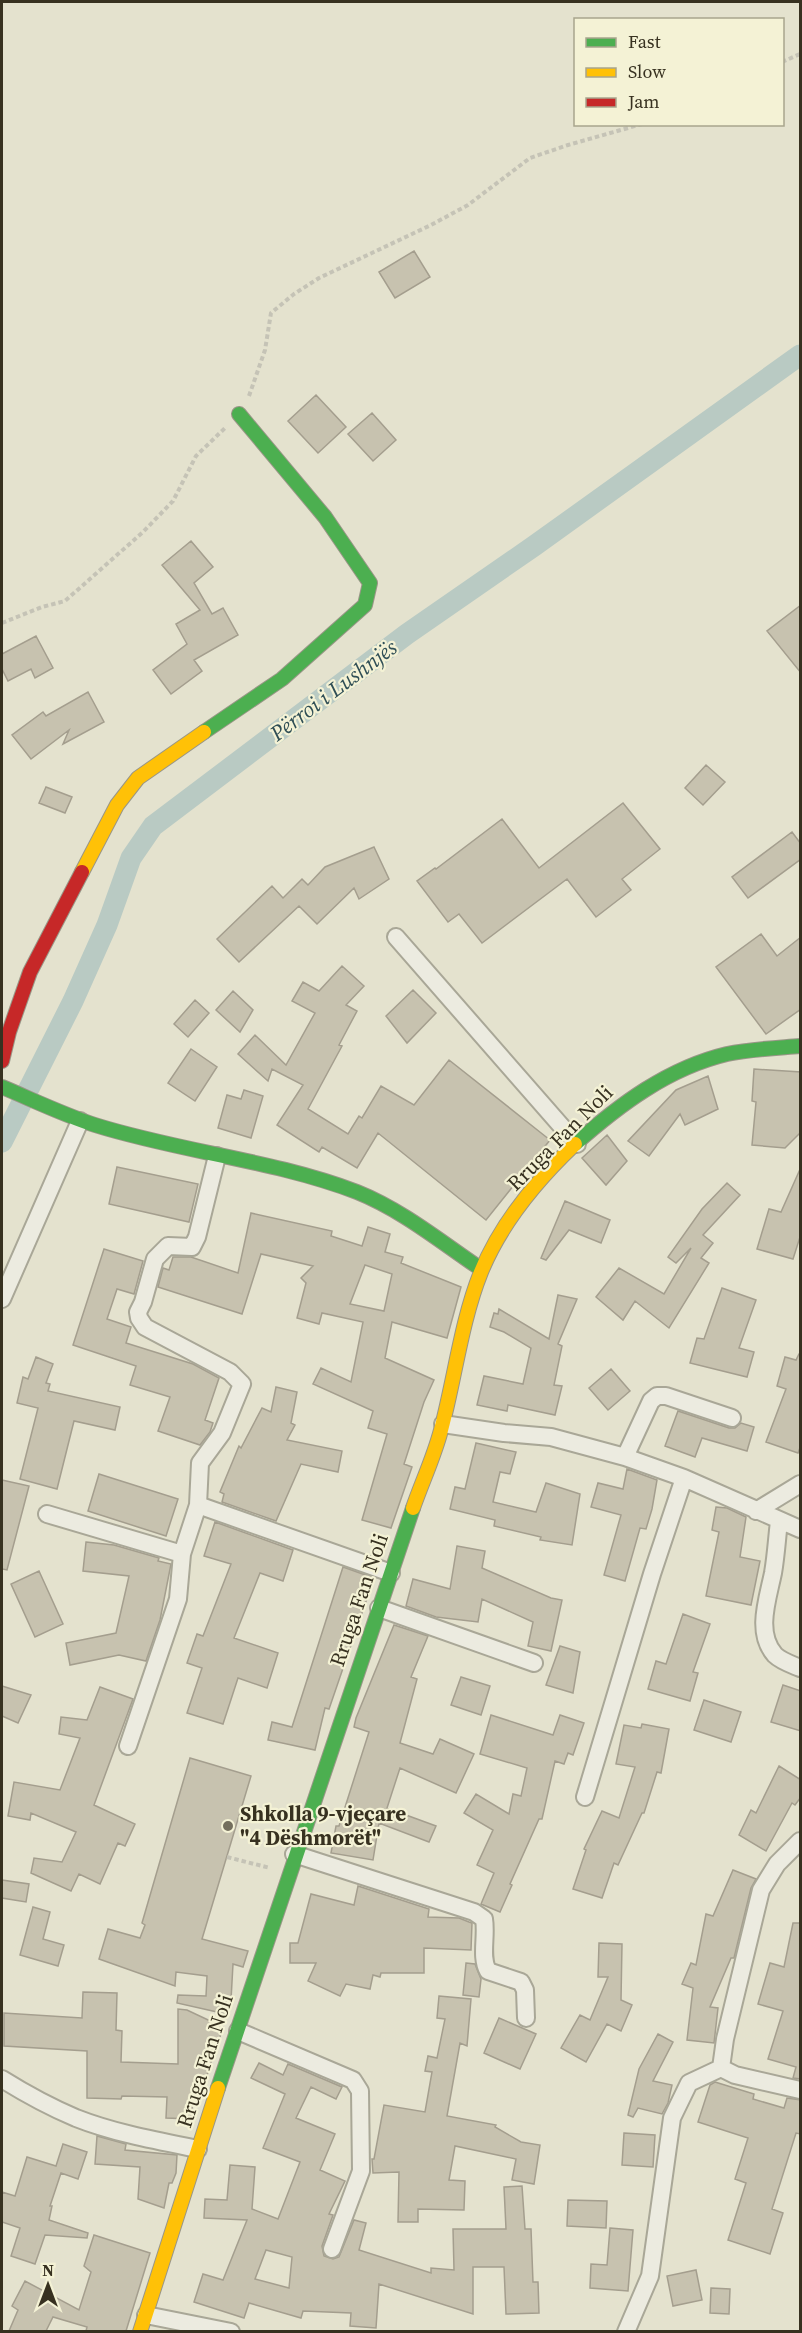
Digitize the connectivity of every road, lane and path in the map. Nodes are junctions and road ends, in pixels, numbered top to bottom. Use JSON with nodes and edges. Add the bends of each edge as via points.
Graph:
{"nodes":[{"id":1,"x":801,"y":54,"type":"edge"},
{"id":2,"x":784,"y":62,"type":"edge"},
{"id":3,"x":635,"y":126,"type":"edge"},
{"id":4,"x":238,"y":414,"type":"junction"},
{"id":5,"x":2,"y":623,"type":"edge"},
{"id":6,"x":396,"y":937,"type":"dead end"},
{"id":7,"x":801,"y":1046,"type":"edge"},
{"id":8,"x":2,"y":1061,"type":"edge"},
{"id":9,"x":2,"y":1087,"type":"edge"},
{"id":10,"x":80,"y":1121,"type":"junction"},
{"id":11,"x":577,"y":1144,"type":"junction"},
{"id":12,"x":217,"y":1156,"type":"junction"},
{"id":13,"x":481,"y":1269,"type":"junction"},
{"id":14,"x":2,"y":1299,"type":"edge"},
{"id":15,"x":732,"y":1418,"type":"dead end"},
{"id":16,"x":443,"y":1424,"type":"junction"},
{"id":17,"x":625,"y":1458,"type":"junction"},
{"id":18,"x":684,"y":1478,"type":"junction"},
{"id":19,"x":801,"y":1484,"type":"edge"},
{"id":20,"x":198,"y":1505,"type":"junction"},
{"id":21,"x":756,"y":1511,"type":"junction"},
{"id":22,"x":47,"y":1514,"type":"dead end"},
{"id":23,"x":779,"y":1521,"type":"junction"},
{"id":24,"x":801,"y":1529,"type":"edge"},
{"id":25,"x":182,"y":1554,"type":"junction"},
{"id":26,"x":391,"y":1573,"type":"junction"},
{"id":27,"x":379,"y":1608,"type":"junction"},
{"id":28,"x":534,"y":1663,"type":"dead end"},
{"id":29,"x":801,"y":1668,"type":"edge"},
{"id":30,"x":128,"y":1746,"type":"dead end"},
{"id":31,"x":585,"y":1797,"type":"dead end"},
{"id":32,"x":800,"y":1842,"type":"edge"},
{"id":33,"x":294,"y":1854,"type":"junction"},
{"id":34,"x":227,"y":1857,"type":"dead end"},
{"id":35,"x":288,"y":1874,"type":"junction"},
{"id":36,"x":526,"y":2018,"type":"dead end"},
{"id":37,"x":238,"y":2031,"type":"junction"},
{"id":38,"x":721,"y":2068,"type":"junction"},
{"id":39,"x":2,"y":2079,"type":"edge"},
{"id":40,"x":801,"y":2090,"type":"edge"},
{"id":41,"x":198,"y":2149,"type":"junction"},
{"id":42,"x":332,"y":2250,"type":"dead end"},
{"id":43,"x":146,"y":2315,"type":"junction"},
{"id":44,"x":140,"y":2331,"type":"edge"},
{"id":45,"x":231,"y":2331,"type":"edge"},
{"id":46,"x":626,"y":2331,"type":"edge"}],
"edges":[{"from":1,"to":2,"type":"path"},
{"from":3,"to":4,"type":"path","via":[[530,158],[459,210],[294,294],[271,313],[266,350]]},
{"from":4,"to":5,"type":"path","via":[[196,456],[173,501],[143,532],[65,601]]},
{"from":4,"to":8,"type":"main road","via":[[302,487],[351,552],[370,583],[364,605],[282,679],[128,788],[30,972]]},
{"from":6,"to":11,"type":"street"},
{"from":7,"to":11,"type":"main road","name":"Rruga Fan Noli","via":[[725,1054],[662,1078],[630,1098]]},
{"from":9,"to":10,"type":"main road"},
{"from":10,"to":12,"type":"main road"},
{"from":10,"to":14,"type":"street"},
{"from":11,"to":13,"type":"main road","name":"Rruga Fan Noli","via":[[506,1225]]},
{"from":12,"to":13,"type":"main road","via":[[356,1192],[408,1219]]},
{"from":12,"to":20,"type":"street","via":[[192,1247],[168,1246],[155,1259],[138,1312],[145,1326],[230,1372],[242,1384],[222,1433],[200,1463]]},
{"from":13,"to":16,"type":"main road","name":"Rruga Fan Noli","via":[[466,1312]]},
{"from":15,"to":17,"type":"street","via":[[657,1396],[651,1401]]},
{"from":16,"to":17,"type":"street","via":[[551,1437]]},
{"from":16,"to":26,"type":"main road","name":"Rruga Fan Noli"},
{"from":17,"to":18,"type":"street"},
{"from":18,"to":21,"type":"street"},
{"from":18,"to":31,"type":"street"},
{"from":19,"to":21,"type":"street"},
{"from":20,"to":25,"type":"street"},
{"from":20,"to":26,"type":"street"},
{"from":21,"to":23,"type":"street"},
{"from":22,"to":25,"type":"street"},
{"from":23,"to":24,"type":"street"},
{"from":23,"to":29,"type":"street","via":[[764,1607],[766,1632],[776,1656]]},
{"from":25,"to":30,"type":"street","via":[[178,1599]]},
{"from":26,"to":27,"type":"main road","name":"Rruga Fan Noli"},
{"from":27,"to":28,"type":"street"},
{"from":27,"to":33,"type":"main road","name":"Rruga Fan Noli"},
{"from":32,"to":38,"type":"street","via":[[777,1864],[761,1890]]},
{"from":33,"to":35,"type":"main road","name":"Rruga Fan Noli"},
{"from":33,"to":36,"type":"street","via":[[474,1912],[484,1919],[484,1963],[488,1971],[521,1982]]},
{"from":34,"to":35,"type":"path"},
{"from":35,"to":37,"type":"main road","name":"Rruga Fan Noli"},
{"from":37,"to":41,"type":"main road","name":"Rruga Fan Noli"},
{"from":37,"to":42,"type":"street","via":[[353,2080],[360,2091],[361,2171]]},
{"from":38,"to":40,"type":"street","via":[[735,2075]]},
{"from":38,"to":46,"type":"street","via":[[689,2083],[672,2118],[650,2276]]},
{"from":39,"to":41,"type":"street","via":[[78,2119]]},
{"from":41,"to":43,"type":"main road","name":"Rruga Fan Noli"},
{"from":43,"to":44,"type":"main road","name":"Rruga Fan Noli"},
{"from":43,"to":45,"type":"street"}]}
